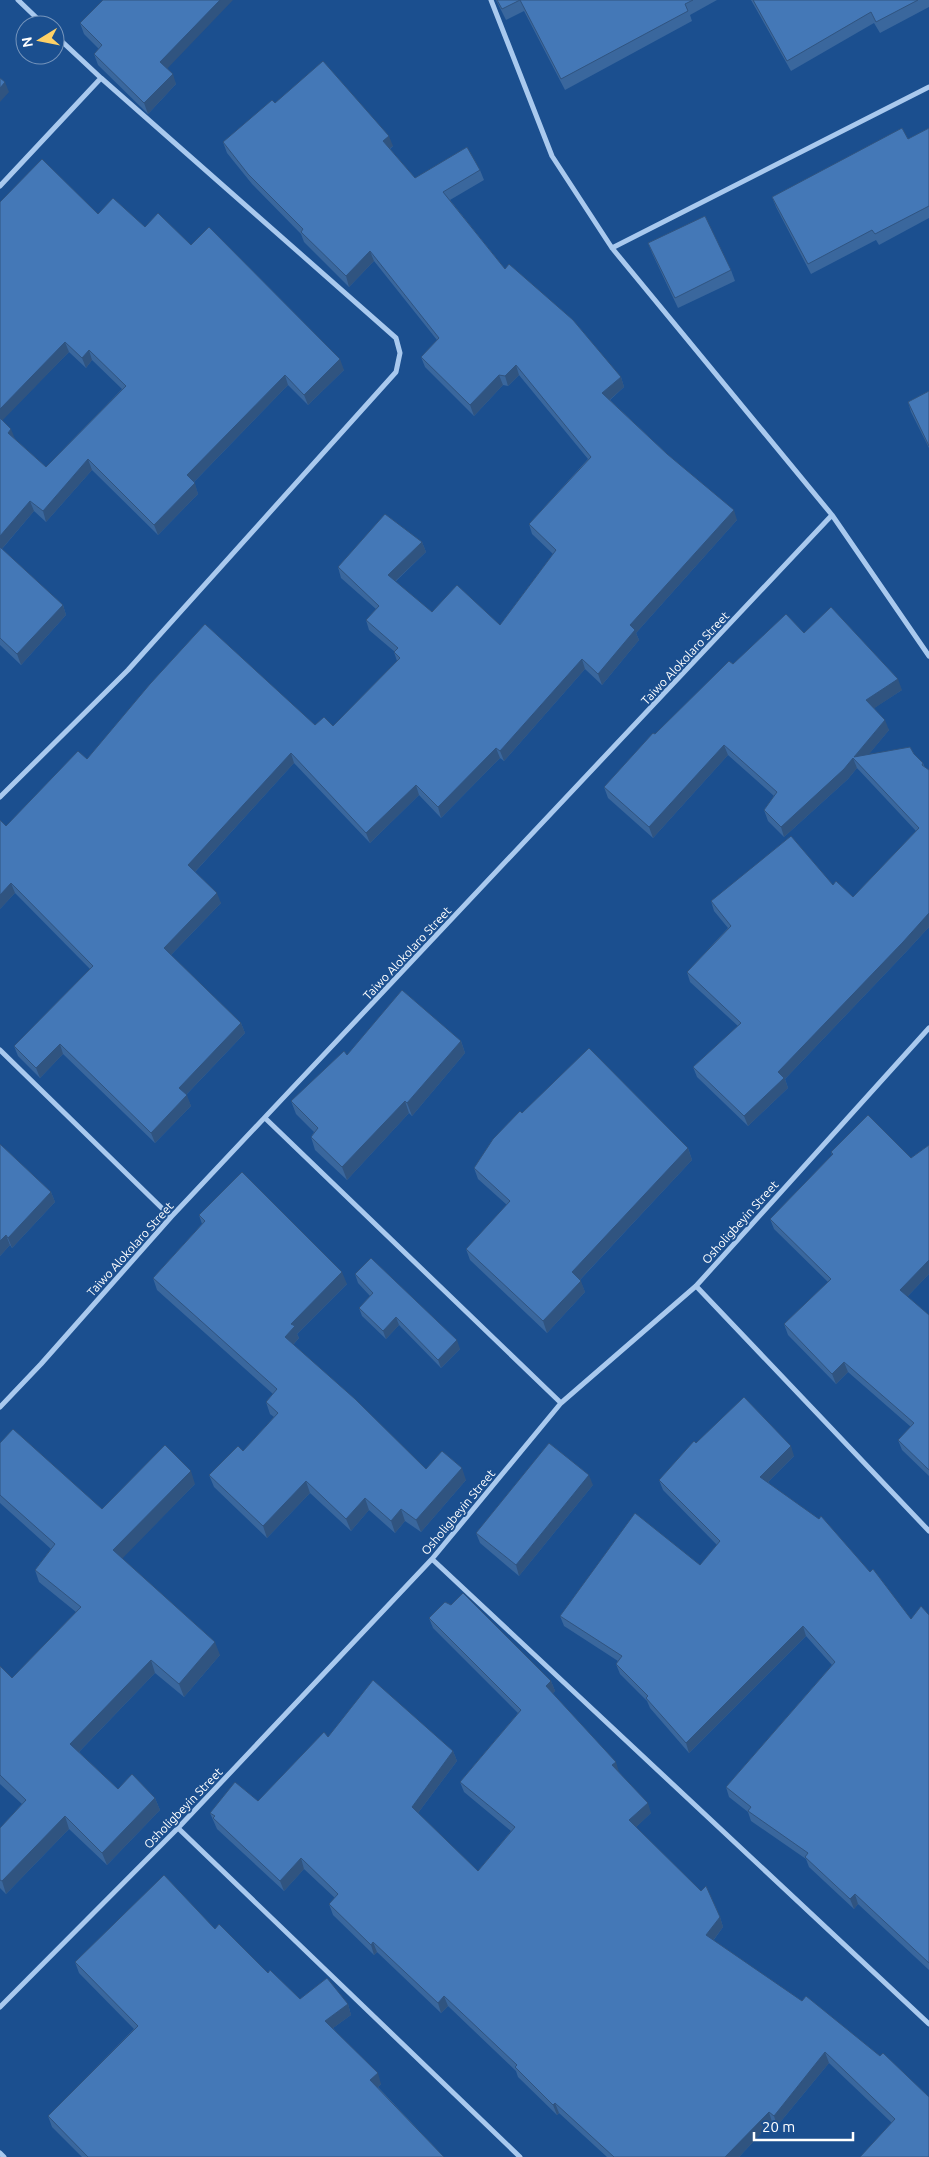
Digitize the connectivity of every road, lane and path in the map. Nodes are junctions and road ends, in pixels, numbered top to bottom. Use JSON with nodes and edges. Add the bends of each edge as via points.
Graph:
{"nodes":[{"id":1,"x":18,"y":0,"type":"edge"},
{"id":2,"x":491,"y":0,"type":"edge"},
{"id":3,"x":34,"y":15,"type":"edge"},
{"id":4,"x":65,"y":44,"type":"edge"},
{"id":5,"x":101,"y":78,"type":"junction"},
{"id":6,"x":929,"y":87,"type":"edge"},
{"id":7,"x":0,"y":186,"type":"edge"},
{"id":8,"x":612,"y":248,"type":"junction"},
{"id":9,"x":832,"y":515,"type":"junction"},
{"id":10,"x":929,"y":656,"type":"edge"},
{"id":11,"x":0,"y":797,"type":"edge"},
{"id":12,"x":929,"y":1028,"type":"edge"},
{"id":13,"x":0,"y":1050,"type":"edge"},
{"id":14,"x":265,"y":1118,"type":"junction"},
{"id":15,"x":171,"y":1217,"type":"junction"},
{"id":16,"x":696,"y":1286,"type":"junction"},
{"id":17,"x":561,"y":1404,"type":"junction"},
{"id":18,"x":0,"y":1407,"type":"edge"},
{"id":19,"x":929,"y":1531,"type":"edge"},
{"id":20,"x":432,"y":1559,"type":"junction"},
{"id":21,"x":178,"y":1828,"type":"junction"},
{"id":22,"x":0,"y":2007,"type":"edge"},
{"id":23,"x":929,"y":2024,"type":"edge"},
{"id":24,"x":0,"y":2153,"type":"edge"},
{"id":25,"x":4,"y":2157,"type":"edge"},
{"id":26,"x":520,"y":2157,"type":"edge"}],
"edges":[{"from":1,"to":3,"type":"street"},
{"from":2,"to":8,"type":"street","via":[[552,156]]},
{"from":4,"to":5,"type":"street"},
{"from":5,"to":7,"type":"street"},
{"from":5,"to":11,"type":"street","via":[[396,338],[400,353],[396,372],[128,670]]},
{"from":6,"to":8,"type":"street"},
{"from":8,"to":9,"type":"street"},
{"from":9,"to":10,"type":"street"},
{"from":9,"to":14,"type":"street","name":"Taiwo Alokolaro Street"},
{"from":12,"to":16,"type":"street","name":"Osholigbeyin Street"},
{"from":13,"to":15,"type":"street"},
{"from":14,"to":15,"type":"street","name":"Taiwo Alokolaro Street"},
{"from":14,"to":17,"type":"street"},
{"from":15,"to":18,"type":"street","name":"Taiwo Alokolaro Street"},
{"from":16,"to":17,"type":"street","name":"Osholigbeyin Street"},
{"from":16,"to":19,"type":"street"},
{"from":17,"to":20,"type":"street","name":"Osholigbeyin Street"},
{"from":20,"to":21,"type":"street","name":"Osholigbeyin Street"},
{"from":20,"to":23,"type":"street"},
{"from":21,"to":22,"type":"street","name":"Osholigbeyin Street"},
{"from":21,"to":26,"type":"street"},
{"from":24,"to":25,"type":"street"}]}
